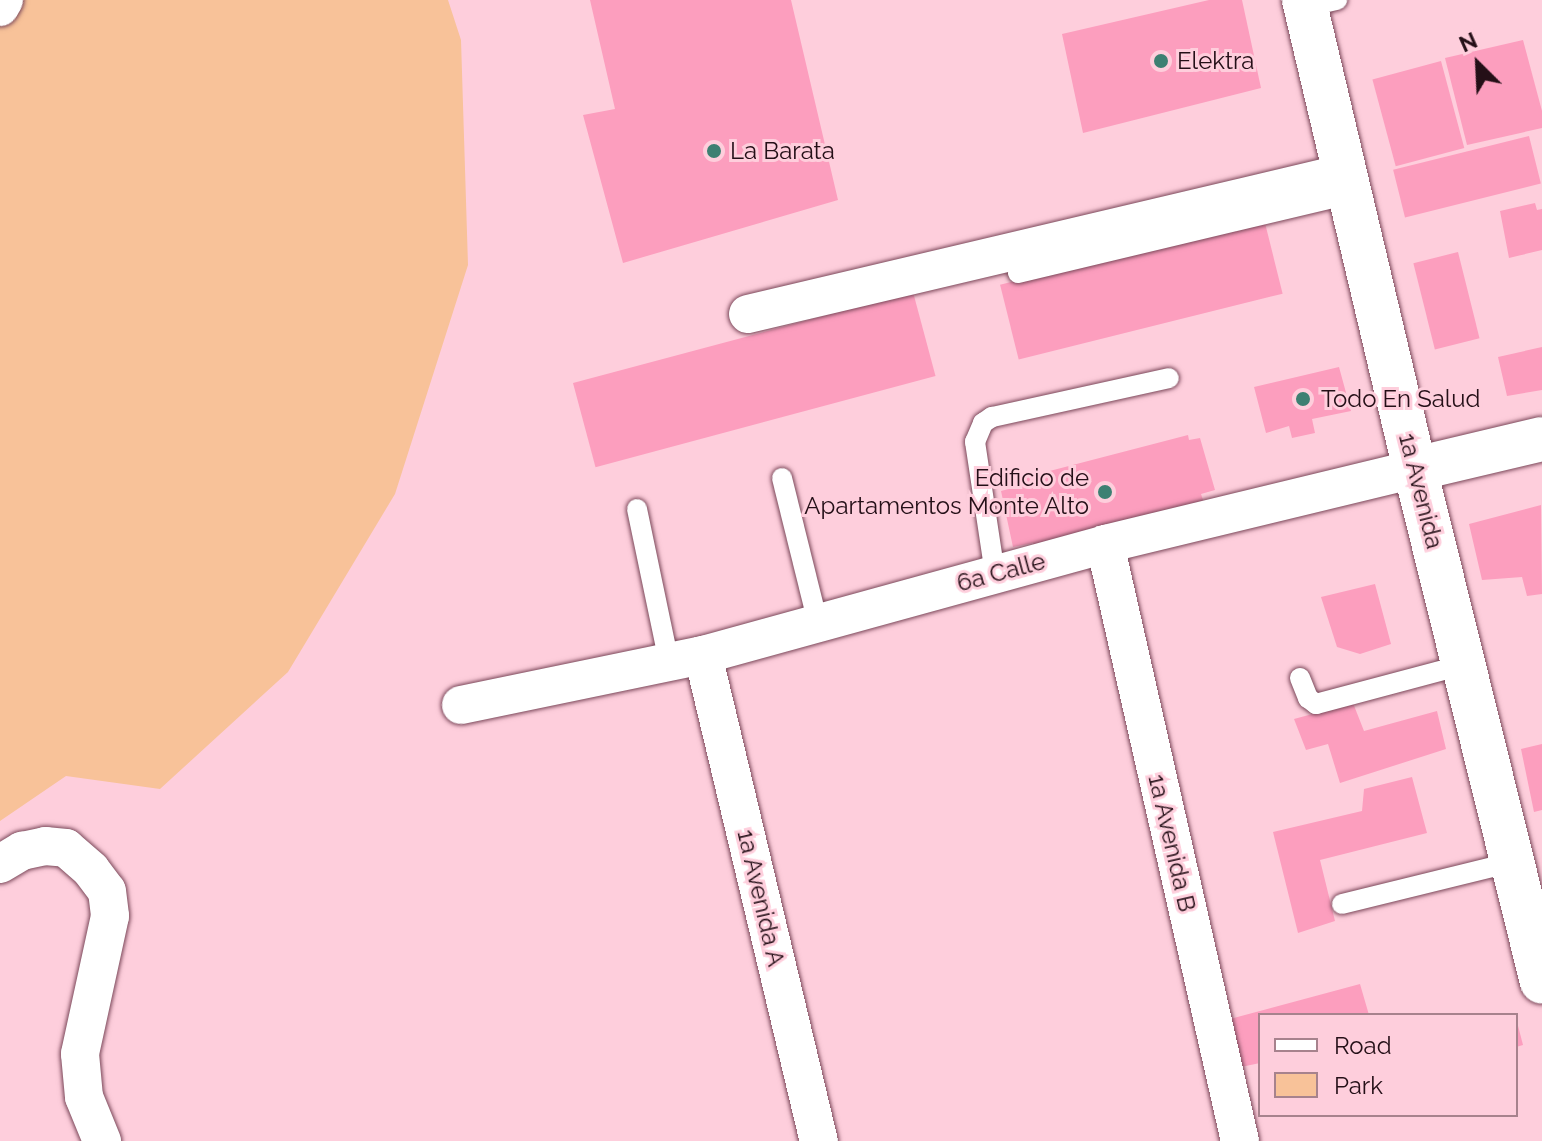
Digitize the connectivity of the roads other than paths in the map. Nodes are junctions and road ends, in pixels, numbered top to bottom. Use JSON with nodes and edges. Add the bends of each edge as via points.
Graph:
{"nodes":[{"id":1,"x":4,"y":0,"type":"edge"},
{"id":2,"x":1316,"y":2,"type":"edge"},
{"id":3,"x":0,"y":7,"type":"edge"},
{"id":4,"x":1348,"y":184,"type":"junction"},
{"id":5,"x":1018,"y":273,"type":"dead end"},
{"id":6,"x":748,"y":314,"type":"dead end"},
{"id":7,"x":1169,"y":378,"type":"dead end"},
{"id":8,"x":1542,"y":439,"type":"edge"},
{"id":9,"x":1415,"y":469,"type":"junction"},
{"id":10,"x":782,"y":478,"type":"dead end"},
{"id":11,"x":637,"y":509,"type":"dead end"},
{"id":12,"x":1105,"y":544,"type":"junction"},
{"id":13,"x":995,"y":574,"type":"junction"},
{"id":14,"x":818,"y":623,"type":"junction"},
{"id":15,"x":686,"y":658,"type":"junction"},
{"id":16,"x":1463,"y":665,"type":"junction"},
{"id":17,"x":1300,"y":678,"type":"dead end"},
{"id":18,"x":461,"y":705,"type":"dead end"},
{"id":19,"x":1513,"y":862,"type":"junction"},
{"id":20,"x":0,"y":864,"type":"edge"},
{"id":21,"x":1342,"y":904,"type":"dead end"},
{"id":22,"x":1541,"y":971,"type":"edge"},
{"id":23,"x":102,"y":1141,"type":"edge"},
{"id":24,"x":819,"y":1141,"type":"edge"},
{"id":25,"x":1240,"y":1141,"type":"edge"}],
"edges":[{"from":1,"to":3,"type":"street"},
{"from":2,"to":4,"type":"main road","name":"1a Avenida"},
{"from":4,"to":5,"type":"lane"},
{"from":4,"to":6,"type":"street"},
{"from":4,"to":9,"type":"main road","name":"1a Avenida"},
{"from":7,"to":13,"type":"lane","via":[[983,423],[975,442]]},
{"from":8,"to":9,"type":"main road","name":"6a Calle"},
{"from":9,"to":12,"type":"street","name":"6a Calle"},
{"from":9,"to":16,"type":"main road","name":"1a Avenida"},
{"from":10,"to":14,"type":"lane"},
{"from":11,"to":15,"type":"lane"},
{"from":12,"to":13,"type":"street","name":"6a Calle"},
{"from":12,"to":25,"type":"street","name":"1a Avenida B"},
{"from":13,"to":14,"type":"street","name":"6a Calle"},
{"from":14,"to":15,"type":"street","name":"6a Calle"},
{"from":15,"to":18,"type":"street","name":"6a Calle"},
{"from":15,"to":24,"type":"street","name":"1a Avenida A"},
{"from":16,"to":17,"type":"lane","via":[[1316,704]]},
{"from":16,"to":19,"type":"main road","name":"1a Avenida"},
{"from":19,"to":21,"type":"lane"},
{"from":19,"to":22,"type":"main road","name":"1a Avenida"},
{"from":20,"to":23,"type":"street","via":[[33,849],[66,848],[107,891],[110,916],[80,1054],[84,1097]]}]}
